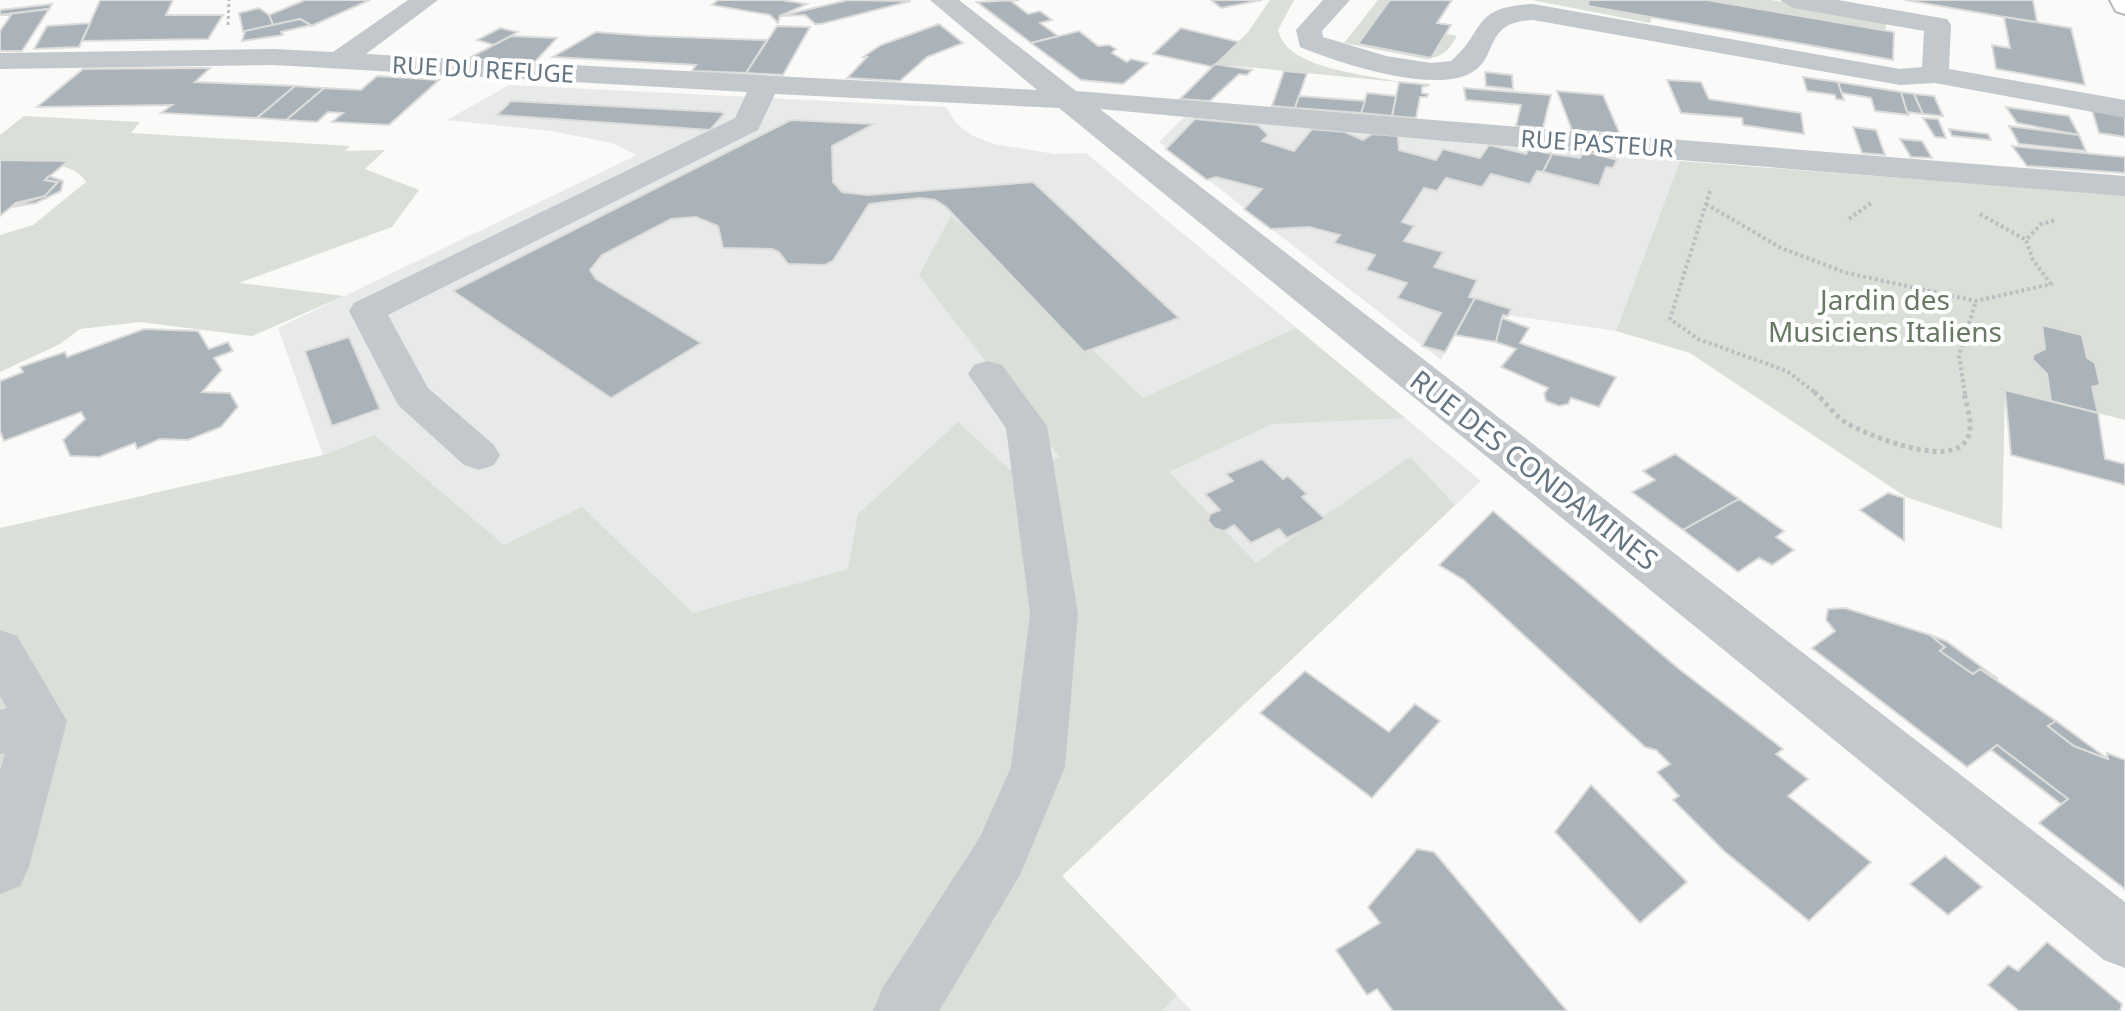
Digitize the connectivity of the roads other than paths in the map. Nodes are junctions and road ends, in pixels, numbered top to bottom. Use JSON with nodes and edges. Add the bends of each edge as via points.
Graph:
{"nodes":[{"id":1,"x":425,"y":0,"type":"edge"},
{"id":2,"x":943,"y":0,"type":"edge"},
{"id":3,"x":1337,"y":0,"type":"edge"},
{"id":4,"x":1793,"y":0,"type":"edge"},
{"id":5,"x":2123,"y":0,"type":"edge"},
{"id":6,"x":2125,"y":6,"type":"edge"},
{"id":7,"x":0,"y":61,"type":"edge"},
{"id":8,"x":337,"y":62,"type":"junction"},
{"id":9,"x":1935,"y":75,"type":"junction"},
{"id":10,"x":765,"y":85,"type":"junction"},
{"id":11,"x":980,"y":96,"type":"junction"},
{"id":12,"x":2125,"y":109,"type":"edge"},
{"id":13,"x":1069,"y":120,"type":"junction"},
{"id":14,"x":2125,"y":186,"type":"edge"},
{"id":15,"x":988,"y":374,"type":"dead end"},
{"id":16,"x":479,"y":455,"type":"dead end"},
{"id":17,"x":0,"y":650,"type":"edge"},
{"id":18,"x":20,"y":726,"type":"edge"},
{"id":19,"x":0,"y":867,"type":"edge"},
{"id":20,"x":2125,"y":939,"type":"edge"},
{"id":21,"x":904,"y":1011,"type":"edge"}],
"edges":[{"from":1,"to":8,"type":"street"},
{"from":2,"to":13,"type":"street","name":"RUE DES CONDAMINES"},
{"from":3,"to":9,"type":"street","via":[[1309,30],[1310,41],[1329,50],[1425,70],[1451,72],[1464,66],[1494,19],[1533,12],[1900,77]]},
{"from":4,"to":9,"type":"street","via":[[1938,25]]},
{"from":5,"to":6,"type":"main road"},
{"from":7,"to":8,"type":"street","name":"RUE DU REFUGE","via":[[215,57]]},
{"from":8,"to":10,"type":"street","name":"RUE DU REFUGE"},
{"from":9,"to":12,"type":"street"},
{"from":10,"to":11,"type":"street","name":"RUE DU REFUGE"},
{"from":10,"to":16,"type":"street","via":[[747,124],[367,311],[412,396]]},
{"from":11,"to":13,"type":"street","name":"RUE PASTEUR"},
{"from":11,"to":13,"type":"street","via":[[1010,118]]},
{"from":13,"to":14,"type":"street","name":"RUE PASTEUR","via":[[1143,102],[1445,132]]},
{"from":13,"to":20,"type":"street","name":"RUE DES CONDAMINES"},
{"from":15,"to":21,"type":"street","via":[[1026,426],[1054,614],[1038,767],[1000,856]]},
{"from":17,"to":18,"type":"street"},
{"from":18,"to":19,"type":"street"}]}
